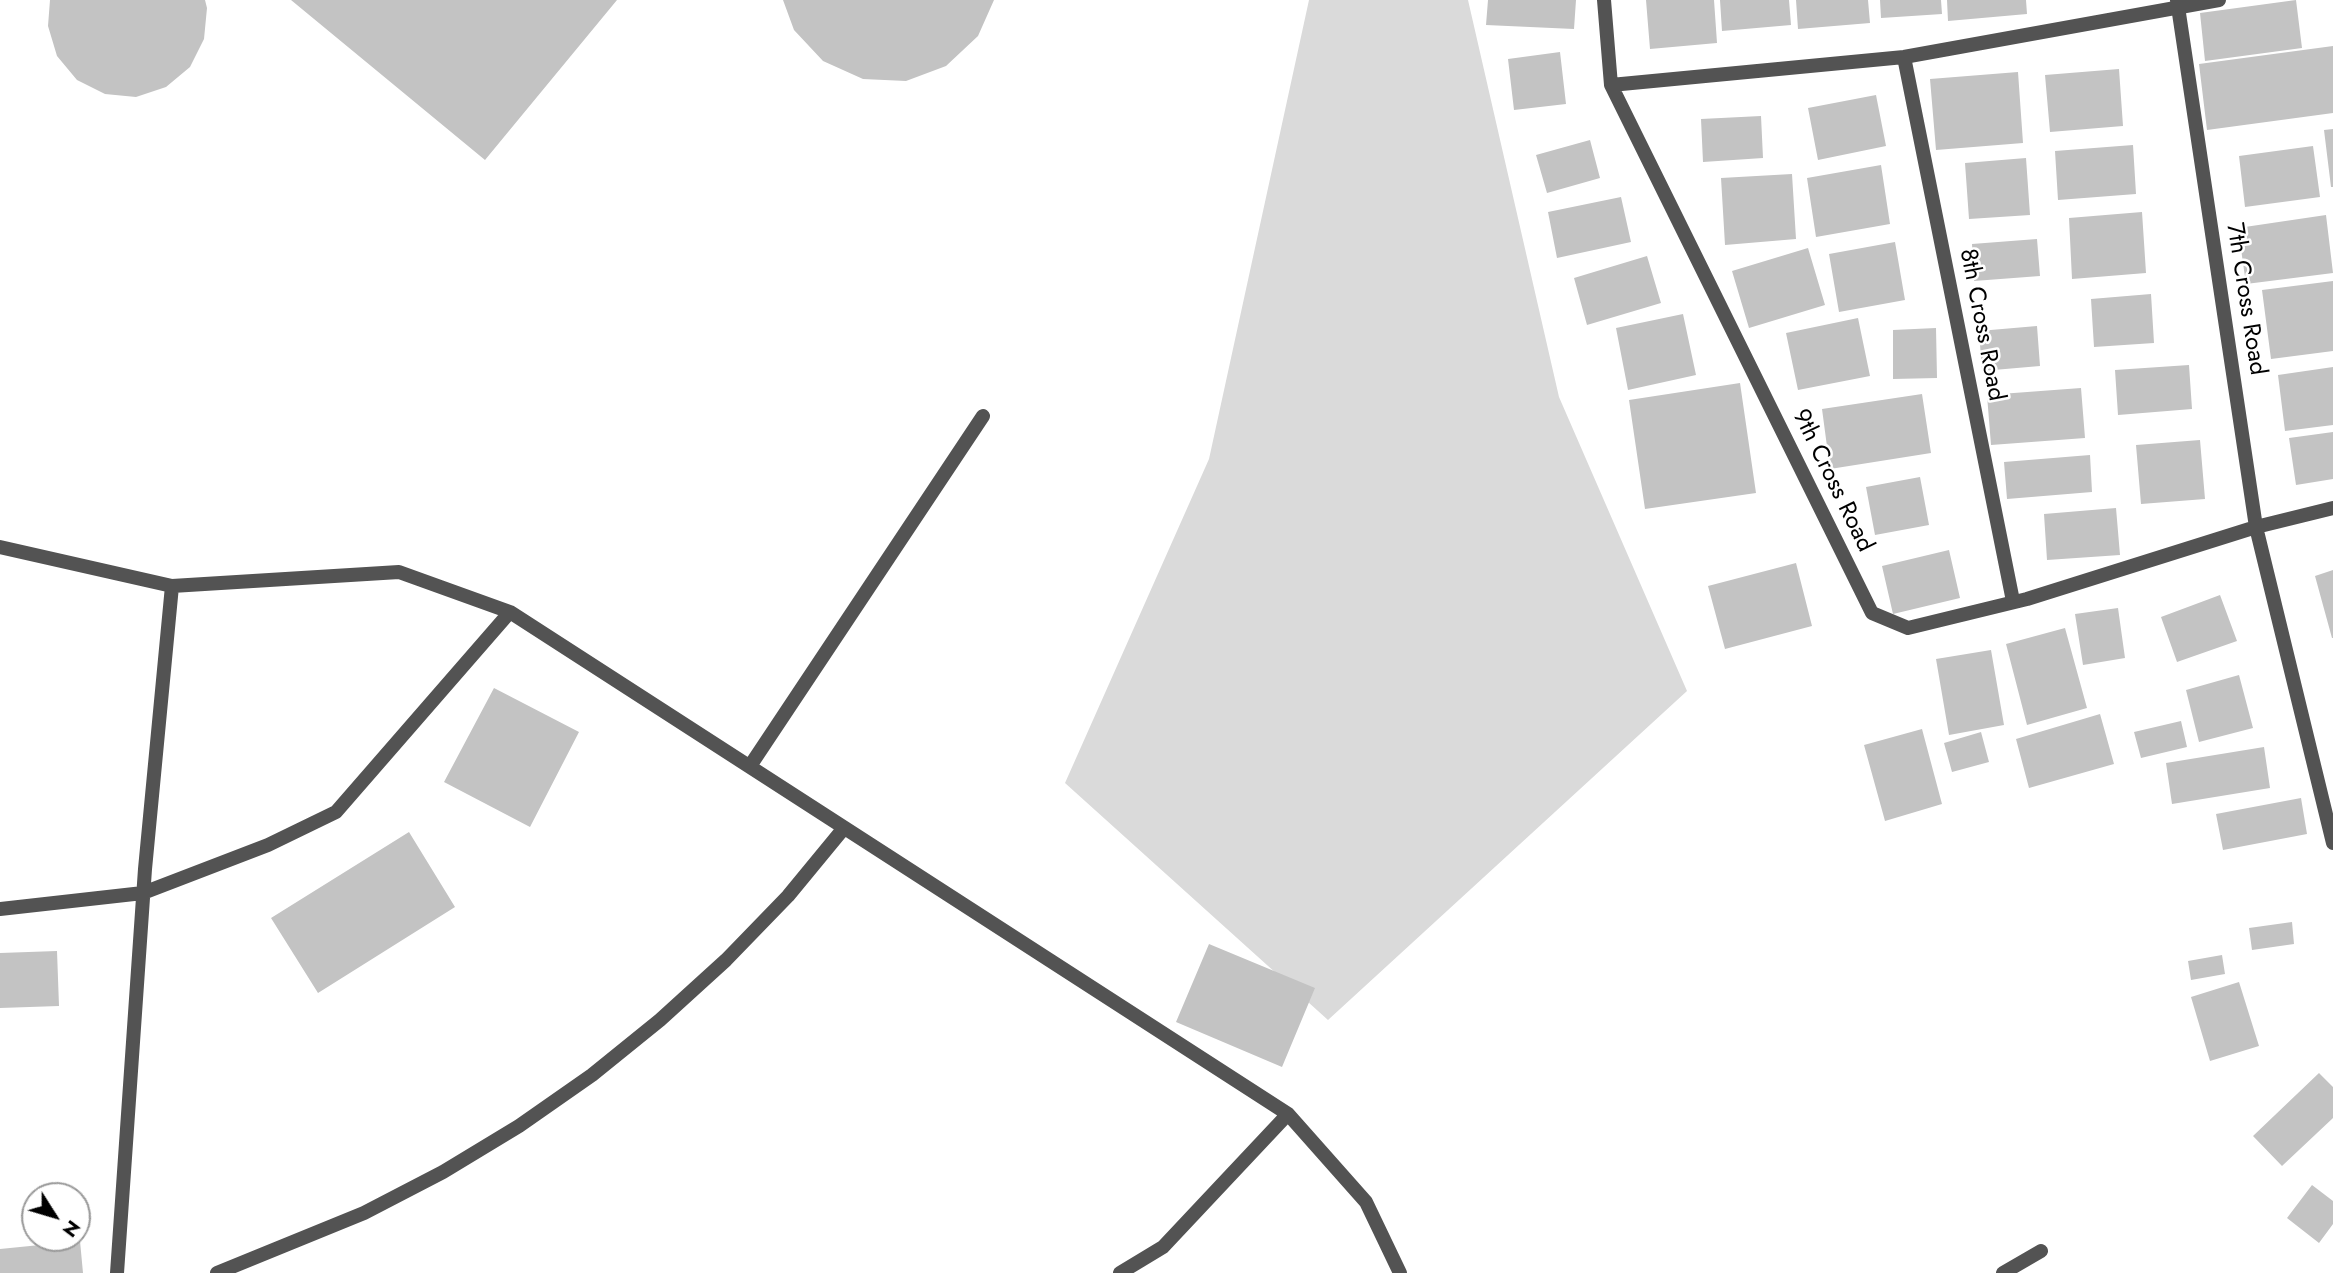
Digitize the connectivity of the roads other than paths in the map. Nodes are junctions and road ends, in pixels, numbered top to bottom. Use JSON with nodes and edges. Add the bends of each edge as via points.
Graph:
{"nodes":[{"id":1,"x":1604,"y":0,"type":"edge"},
{"id":2,"x":2219,"y":0,"type":"edge"},
{"id":3,"x":2178,"y":4,"type":"edge"},
{"id":4,"x":1904,"y":57,"type":"junction"},
{"id":5,"x":1611,"y":85,"type":"junction"},
{"id":6,"x":983,"y":416,"type":"dead end"},
{"id":7,"x":2333,"y":508,"type":"edge"},
{"id":8,"x":2256,"y":527,"type":"junction"},
{"id":9,"x":0,"y":547,"type":"edge"},
{"id":10,"x":172,"y":586,"type":"junction"},
{"id":11,"x":2012,"y":601,"type":"junction"},
{"id":12,"x":510,"y":611,"type":"junction"},
{"id":13,"x":750,"y":766,"type":"junction"},
{"id":14,"x":844,"y":828,"type":"junction"},
{"id":15,"x":2333,"y":843,"type":"edge"},
{"id":16,"x":143,"y":893,"type":"junction"},
{"id":17,"x":0,"y":909,"type":"edge"},
{"id":18,"x":1288,"y":1114,"type":"junction"},
{"id":19,"x":2041,"y":1251,"type":"dead end"},
{"id":20,"x":117,"y":1273,"type":"edge"},
{"id":21,"x":217,"y":1273,"type":"edge"},
{"id":22,"x":1120,"y":1273,"type":"edge"},
{"id":23,"x":1400,"y":1273,"type":"edge"},
{"id":24,"x":2003,"y":1273,"type":"edge"}],
"edges":[{"from":1,"to":5,"type":"street","name":"9th Cross Road"},
{"from":2,"to":3,"type":"street"},
{"from":3,"to":4,"type":"street"},
{"from":3,"to":8,"type":"street","name":"7th Cross Road"},
{"from":4,"to":5,"type":"street"},
{"from":4,"to":11,"type":"street","name":"8th Cross Road"},
{"from":5,"to":11,"type":"street","name":"9th Cross Road","via":[[1872,613],[1908,628]]},
{"from":6,"to":13,"type":"street"},
{"from":7,"to":8,"type":"street"},
{"from":8,"to":11,"type":"street","name":"9th Cross Road"},
{"from":8,"to":15,"type":"street","name":"7th Cross Road"},
{"from":9,"to":10,"type":"street"},
{"from":10,"to":12,"type":"street","via":[[399,572]]},
{"from":10,"to":16,"type":"street"},
{"from":12,"to":13,"type":"street"},
{"from":12,"to":16,"type":"street","via":[[336,812],[268,845]]},
{"from":13,"to":14,"type":"street"},
{"from":14,"to":18,"type":"street"},
{"from":14,"to":21,"type":"street","via":[[788,896],[726,960],[660,1020],[571,1090],[443,1172],[364,1213]]},
{"from":16,"to":17,"type":"street"},
{"from":16,"to":20,"type":"street"},
{"from":18,"to":22,"type":"street","via":[[1163,1247]]},
{"from":18,"to":23,"type":"street","via":[[1366,1202]]},
{"from":19,"to":24,"type":"street"}]}
